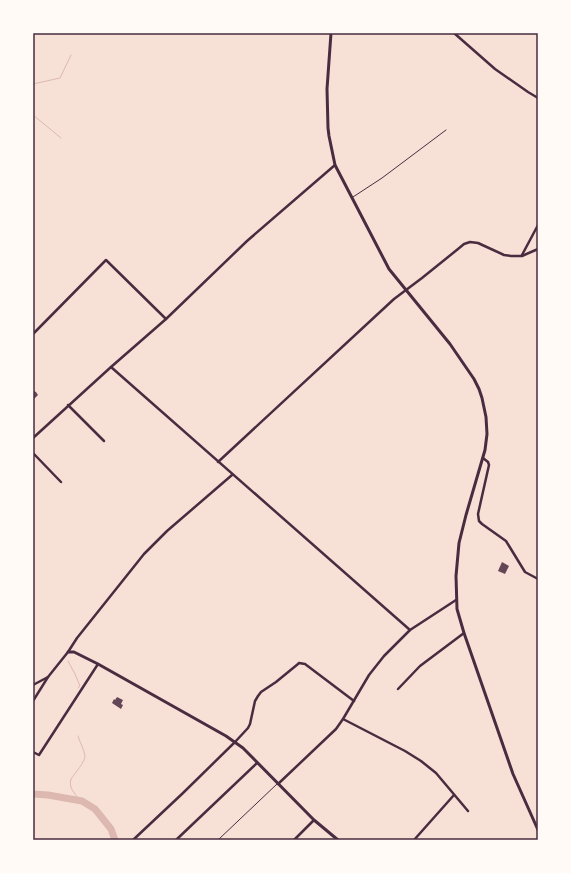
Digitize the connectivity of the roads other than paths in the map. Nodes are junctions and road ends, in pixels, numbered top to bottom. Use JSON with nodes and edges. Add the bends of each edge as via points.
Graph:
{"nodes":[{"id":1,"x":331,"y":33,"type":"edge"},
{"id":2,"x":454,"y":33,"type":"edge"},
{"id":3,"x":538,"y":98,"type":"edge"},
{"id":4,"x":446,"y":130,"type":"dead end"},
{"id":5,"x":335,"y":165,"type":"junction"},
{"id":6,"x":352,"y":198,"type":"junction"},
{"id":7,"x":538,"y":225,"type":"edge"},
{"id":8,"x":538,"y":249,"type":"edge"},
{"id":9,"x":522,"y":256,"type":"junction"},
{"id":10,"x":406,"y":290,"type":"junction"},
{"id":11,"x":166,"y":319,"type":"junction"},
{"id":12,"x":33,"y":334,"type":"edge"},
{"id":13,"x":111,"y":367,"type":"junction"},
{"id":14,"x":68,"y":405,"type":"junction"},
{"id":15,"x":33,"y":438,"type":"edge"},
{"id":16,"x":104,"y":441,"type":"dead end"},
{"id":17,"x":33,"y":454,"type":"edge"},
{"id":18,"x":482,"y":458,"type":"junction"},
{"id":19,"x":218,"y":462,"type":"junction"},
{"id":20,"x":232,"y":475,"type":"junction"},
{"id":21,"x":61,"y":482,"type":"dead end"},
{"id":22,"x":538,"y":579,"type":"edge"},
{"id":23,"x":456,"y":600,"type":"junction"},
{"id":24,"x":410,"y":630,"type":"junction"},
{"id":25,"x":464,"y":634,"type":"junction"},
{"id":26,"x":68,"y":652,"type":"junction"},
{"id":27,"x":98,"y":664,"type":"junction"},
{"id":28,"x":48,"y":677,"type":"junction"},
{"id":29,"x":33,"y":685,"type":"edge"},
{"id":30,"x":398,"y":689,"type":"dead end"},
{"id":31,"x":33,"y":701,"type":"edge"},
{"id":32,"x":354,"y":701,"type":"junction"},
{"id":33,"x":343,"y":719,"type":"junction"},
{"id":34,"x":235,"y":742,"type":"junction"},
{"id":35,"x":33,"y":752,"type":"edge"},
{"id":36,"x":257,"y":762,"type":"junction"},
{"id":37,"x":278,"y":784,"type":"junction"},
{"id":38,"x":454,"y":795,"type":"junction"},
{"id":39,"x":468,"y":810,"type":"dead end"},
{"id":40,"x":314,"y":820,"type":"junction"},
{"id":41,"x":538,"y":830,"type":"edge"},
{"id":42,"x":133,"y":840,"type":"edge"},
{"id":43,"x":176,"y":840,"type":"edge"},
{"id":44,"x":218,"y":840,"type":"edge"},
{"id":45,"x":294,"y":840,"type":"edge"},
{"id":46,"x":338,"y":840,"type":"edge"},
{"id":47,"x":414,"y":840,"type":"edge"}],
"edges":[{"from":1,"to":5,"type":"street","via":[[328,136]]},
{"from":2,"to":3,"type":"street","via":[[495,69]]},
{"from":4,"to":6,"type":"lane"},
{"from":5,"to":6,"type":"street"},
{"from":5,"to":11,"type":"street","via":[[247,241]]},
{"from":6,"to":10,"type":"street","via":[[389,269]]},
{"from":7,"to":9,"type":"street"},
{"from":8,"to":9,"type":"street"},
{"from":9,"to":10,"type":"street","via":[[504,255],[470,242]]},
{"from":10,"to":18,"type":"street","via":[[450,344],[476,384],[482,398],[486,423],[486,442]]},
{"from":10,"to":19,"type":"street"},
{"from":11,"to":12,"type":"street","via":[[106,260]]},
{"from":11,"to":13,"type":"street"},
{"from":13,"to":14,"type":"street"},
{"from":13,"to":19,"type":"street"},
{"from":14,"to":15,"type":"street"},
{"from":14,"to":16,"type":"street"},
{"from":17,"to":21,"type":"street"},
{"from":18,"to":22,"type":"street","via":[[489,465],[478,514],[480,521],[506,541],[525,572]]},
{"from":18,"to":23,"type":"street","via":[[459,543]]},
{"from":19,"to":20,"type":"street"},
{"from":20,"to":24,"type":"street"},
{"from":20,"to":26,"type":"street","via":[[144,554]]},
{"from":23,"to":24,"type":"street"},
{"from":23,"to":25,"type":"street"},
{"from":24,"to":32,"type":"street","via":[[369,675]]},
{"from":25,"to":30,"type":"street","via":[[420,666]]},
{"from":25,"to":41,"type":"street","via":[[513,774]]},
{"from":26,"to":27,"type":"street","via":[[74,652]]},
{"from":26,"to":28,"type":"street"},
{"from":27,"to":34,"type":"street"},
{"from":27,"to":35,"type":"street","via":[[39,755]]},
{"from":28,"to":29,"type":"street"},
{"from":28,"to":31,"type":"street"},
{"from":32,"to":33,"type":"street"},
{"from":32,"to":34,"type":"street","via":[[305,664],[299,663],[261,692],[255,701],[248,728]]},
{"from":33,"to":37,"type":"street","via":[[336,729]]},
{"from":33,"to":38,"type":"street","via":[[421,761],[436,773]]},
{"from":34,"to":36,"type":"street"},
{"from":34,"to":42,"type":"street"},
{"from":36,"to":37,"type":"street"},
{"from":36,"to":43,"type":"street"},
{"from":37,"to":40,"type":"street"},
{"from":37,"to":44,"type":"lane"},
{"from":38,"to":39,"type":"street"},
{"from":38,"to":47,"type":"street"},
{"from":40,"to":45,"type":"street"},
{"from":40,"to":46,"type":"street"}]}
